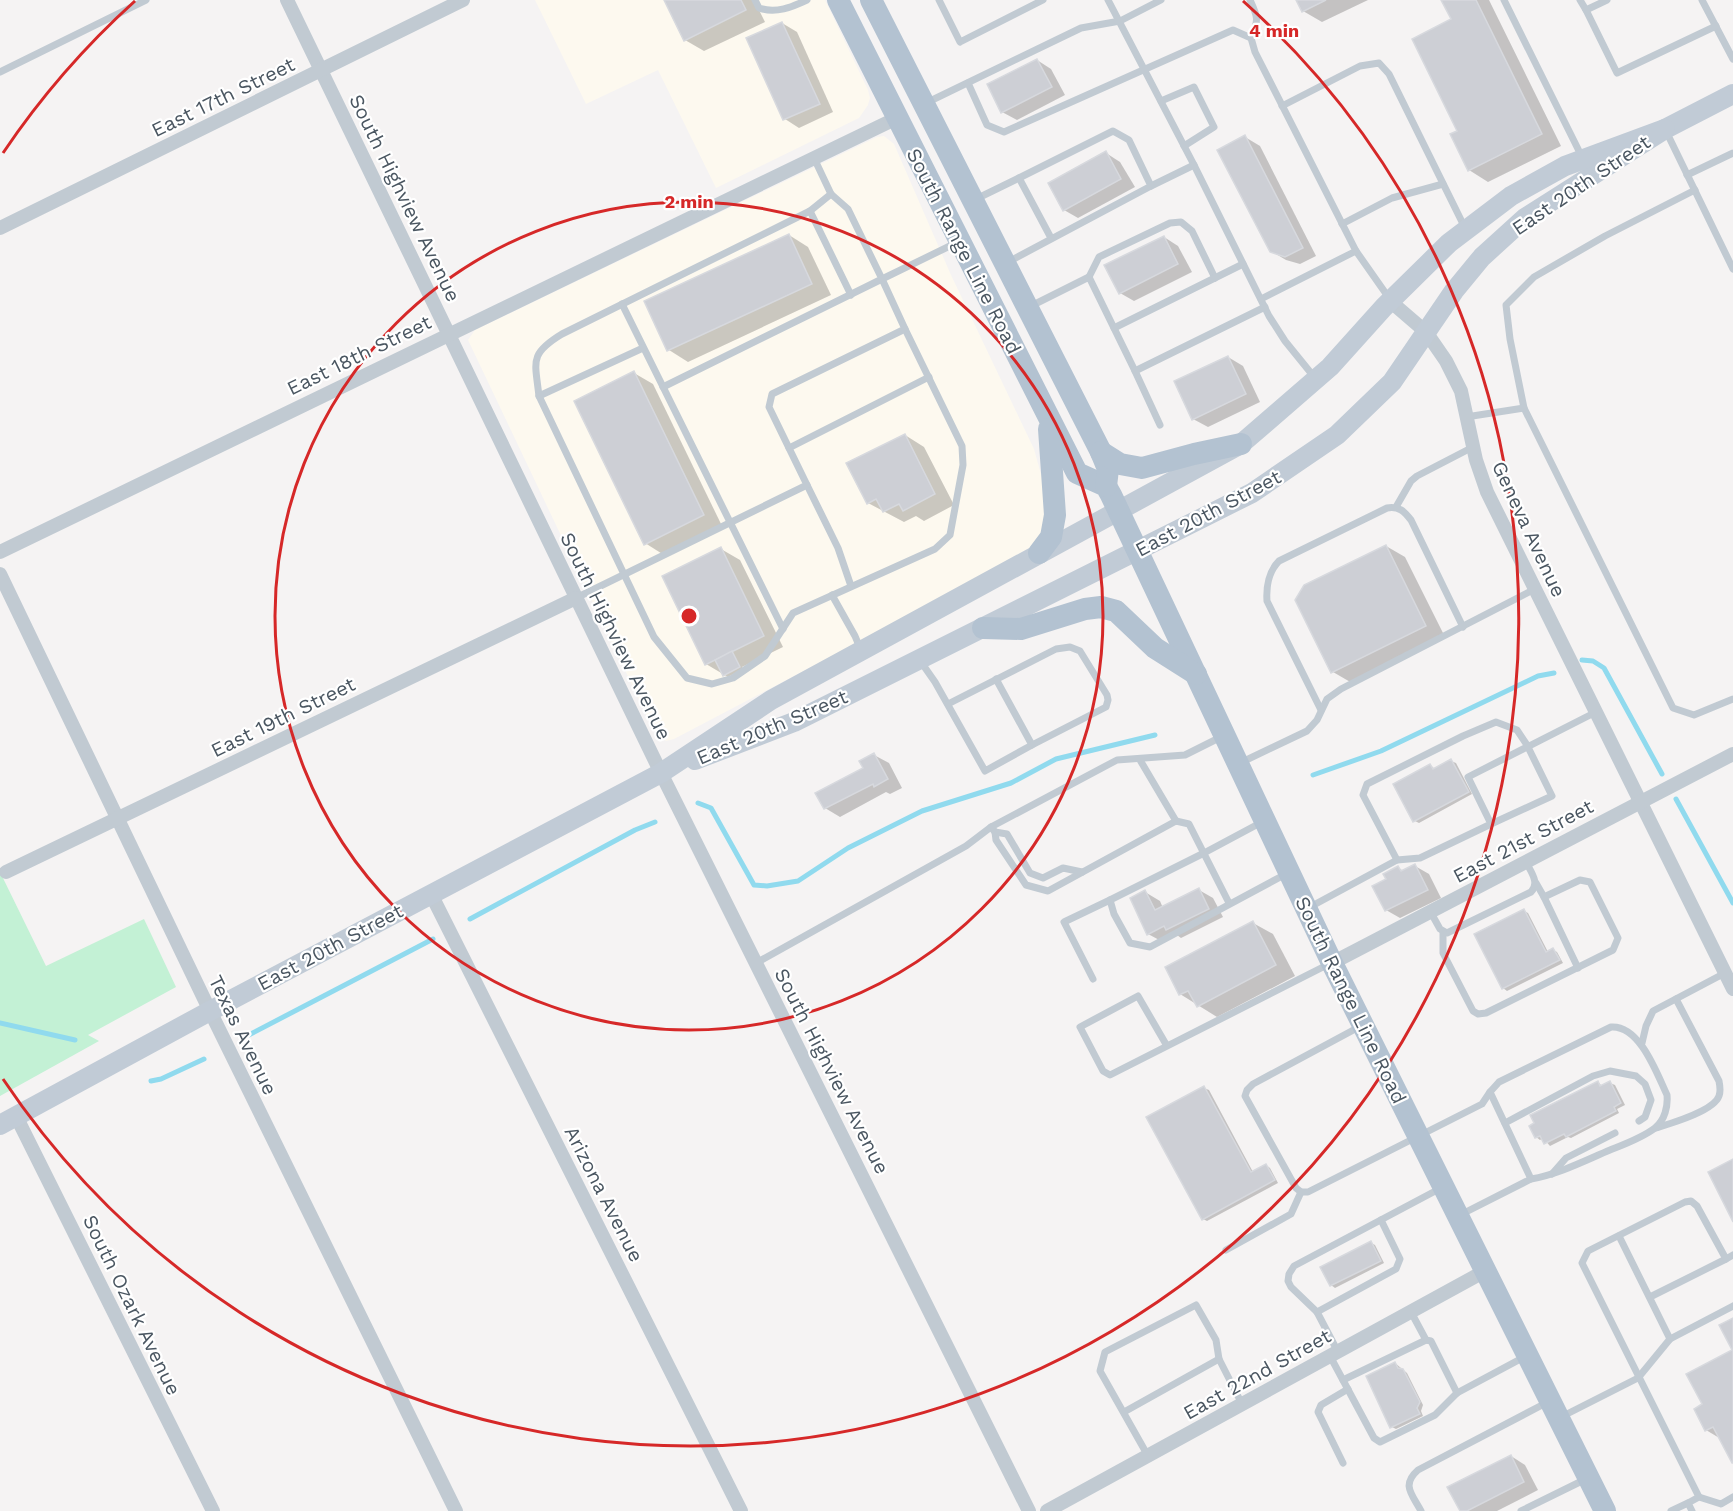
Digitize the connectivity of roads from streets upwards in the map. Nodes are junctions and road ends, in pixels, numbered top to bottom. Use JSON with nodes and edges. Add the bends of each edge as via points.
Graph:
{"nodes":[{"id":1,"x":287,"y":0,"type":"edge"},
{"id":2,"x":463,"y":0,"type":"edge"},
{"id":3,"x":838,"y":0,"type":"edge"},
{"id":4,"x":871,"y":0,"type":"edge"},
{"id":5,"x":321,"y":71,"type":"junction"},
{"id":6,"x":1733,"y":94,"type":"edge"},
{"id":7,"x":897,"y":118,"type":"junction"},
{"id":8,"x":1665,"y":129,"type":"junction"},
{"id":9,"x":0,"y":228,"type":"edge"},
{"id":10,"x":1390,"y":301,"type":"junction"},
{"id":11,"x":1426,"y":332,"type":"junction"},
{"id":12,"x":448,"y":334,"type":"junction"},
{"id":13,"x":1048,"y":419,"type":"junction"},
{"id":14,"x":1241,"y":444,"type":"junction"},
{"id":15,"x":1101,"y":452,"type":"junction"},
{"id":16,"x":1106,"y":486,"type":"junction"},
{"id":17,"x":1118,"y":510,"type":"junction"},
{"id":18,"x":1138,"y":551,"type":"junction"},
{"id":19,"x":0,"y":552,"type":"edge"},
{"id":20,"x":1039,"y":553,"type":"junction"},
{"id":21,"x":0,"y":574,"type":"edge"},
{"id":22,"x":576,"y":598,"type":"junction"},
{"id":23,"x":984,"y":628,"type":"junction"},
{"id":24,"x":1196,"y":674,"type":"junction"},
{"id":25,"x":1733,"y":754,"type":"edge"},
{"id":26,"x":661,"y":773,"type":"junction"},
{"id":27,"x":1640,"y":801,"type":"junction"},
{"id":28,"x":117,"y":818,"type":"junction"},
{"id":29,"x":6,"y":872,"type":"dead end"},
{"id":30,"x":431,"y":894,"type":"junction"},
{"id":31,"x":1332,"y":963,"type":"junction"},
{"id":32,"x":1733,"y":988,"type":"edge"},
{"id":33,"x":210,"y":1011,"type":"junction"},
{"id":34,"x":8,"y":1120,"type":"edge"},
{"id":35,"x":1485,"y":1271,"type":"junction"},
{"id":36,"x":213,"y":1511,"type":"edge"},
{"id":37,"x":456,"y":1511,"type":"edge"},
{"id":38,"x":741,"y":1511,"type":"edge"},
{"id":39,"x":1029,"y":1511,"type":"edge"},
{"id":40,"x":1047,"y":1511,"type":"edge"},
{"id":41,"x":1605,"y":1511,"type":"edge"}],
"edges":[{"from":1,"to":5,"type":"street","name":"South Highview Avenue"},
{"from":2,"to":5,"type":"street","name":"East 17th Street"},
{"from":3,"to":7,"type":"main road","name":"South Range Line Road"},
{"from":4,"to":15,"type":"main road","name":"South Range Line Road"},
{"from":5,"to":9,"type":"street","name":"East 17th Street"},
{"from":5,"to":12,"type":"street","name":"South Highview Avenue"},
{"from":6,"to":8,"type":"main road","name":"East 20th Street"},
{"from":7,"to":12,"type":"street","name":"East 18th Street"},
{"from":7,"to":13,"type":"main road","name":"South Range Line Road"},
{"from":8,"to":10,"type":"main road","name":"East 20th Street","via":[[1565,166],[1511,196],[1449,243]]},
{"from":8,"to":11,"type":"main road","name":"East 20th Street","via":[[1525,218],[1482,257]]},
{"from":10,"to":11,"type":"street","name":"Geneva Avenue"},
{"from":10,"to":14,"type":"main road","name":"East 20th Street","via":[[1330,367]]},
{"from":11,"to":18,"type":"main road","name":"East 20th Street","via":[[1392,382],[1337,435],[1252,493]]},
{"from":11,"to":27,"type":"street","name":"Geneva Avenue","via":[[1461,391],[1476,459],[1488,492]]},
{"from":12,"to":19,"type":"street","name":"East 18th Street"},
{"from":12,"to":22,"type":"street","name":"South Highview Avenue"},
{"from":13,"to":16,"type":"main road","name":"South Range Line Road","via":[[1077,473]]},
{"from":13,"to":20,"type":"main road","via":[[1055,515],[1051,537]]},
{"from":14,"to":15,"type":"main road","via":[[1142,468],[1120,464]]},
{"from":14,"to":17,"type":"main road","name":"East 20th Street"},
{"from":15,"to":16,"type":"main road","name":"South Range Line Road","via":[[1108,469]]},
{"from":16,"to":17,"type":"main road","name":"South Range Line Road"},
{"from":17,"to":18,"type":"main road","name":"South Range Line Road"},
{"from":17,"to":20,"type":"main road","name":"East 20th Street"},
{"from":18,"to":23,"type":"main road","name":"East 20th Street"},
{"from":18,"to":24,"type":"main road","name":"South Range Line Road"},
{"from":20,"to":26,"type":"main road","name":"East 20th Street","via":[[771,700]]},
{"from":21,"to":28,"type":"street","name":"Texas Avenue"},
{"from":22,"to":26,"type":"street","name":"South Highview Avenue"},
{"from":22,"to":28,"type":"street","name":"East 19th Street"},
{"from":23,"to":24,"type":"main road","via":[[1022,629],[1101,607],[1116,611],[1155,648]]},
{"from":23,"to":26,"type":"main road","name":"East 20th Street","via":[[794,722]]},
{"from":24,"to":31,"type":"main road","name":"South Range Line Road"},
{"from":25,"to":27,"type":"street","name":"East 21st Street"},
{"from":26,"to":30,"type":"main road","name":"East 20th Street"},
{"from":26,"to":39,"type":"street","name":"South Highview Avenue"},
{"from":27,"to":31,"type":"street","name":"East 21st Street"},
{"from":27,"to":32,"type":"street","name":"Geneva Avenue"},
{"from":28,"to":29,"type":"street","name":"East 19th Street"},
{"from":28,"to":33,"type":"street","name":"Texas Avenue"},
{"from":30,"to":33,"type":"main road","name":"East 20th Street"},
{"from":30,"to":38,"type":"street","name":"Arizona Avenue"},
{"from":31,"to":35,"type":"main road","name":"South Range Line Road"},
{"from":33,"to":34,"type":"main road","name":"East 20th Street"},
{"from":33,"to":37,"type":"street","name":"Texas Avenue"},
{"from":34,"to":36,"type":"street","name":"South Ozark Avenue"},
{"from":35,"to":40,"type":"street","name":"East 22nd Street"},
{"from":35,"to":41,"type":"main road","name":"South Range Line Road"}]}
